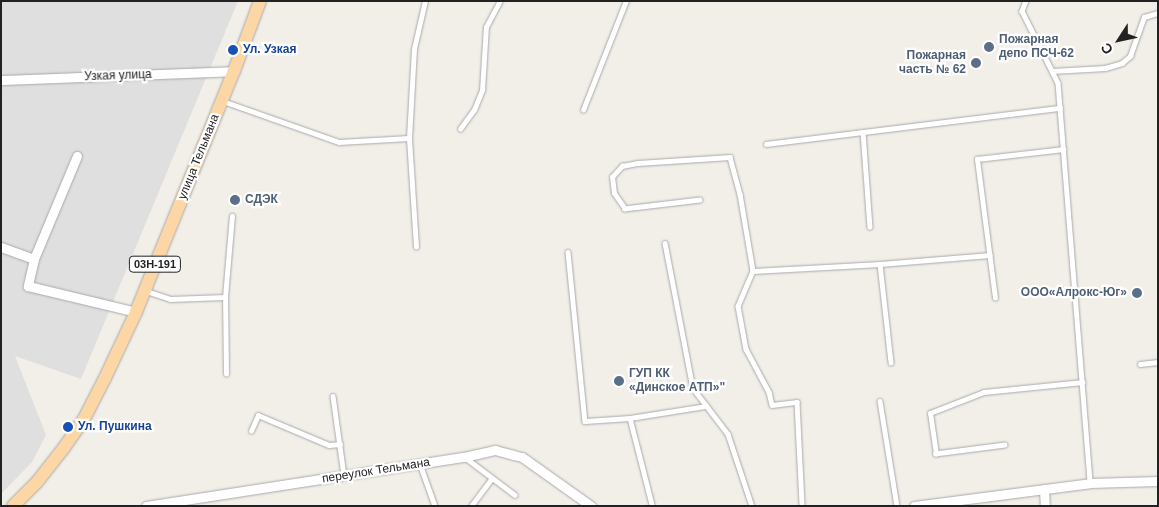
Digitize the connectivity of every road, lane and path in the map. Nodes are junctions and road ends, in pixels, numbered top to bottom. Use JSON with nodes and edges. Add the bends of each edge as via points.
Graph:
{"nodes":[{"id":1,"x":260,"y":1,"type":"edge"},
{"id":2,"x":425,"y":1,"type":"edge"},
{"id":3,"x":500,"y":1,"type":"edge"},
{"id":4,"x":626,"y":1,"type":"edge"},
{"id":5,"x":1026,"y":1,"type":"edge"},
{"id":6,"x":1158,"y":13,"type":"edge"},
{"id":7,"x":234,"y":71,"type":"junction"},
{"id":8,"x":1052,"y":71,"type":"junction"},
{"id":9,"x":1,"y":80,"type":"edge"},
{"id":10,"x":222,"y":100,"type":"junction"},
{"id":11,"x":1060,"y":108,"type":"junction"},
{"id":12,"x":583,"y":110,"type":"dead end"},
{"id":13,"x":460,"y":129,"type":"dead end"},
{"id":14,"x":863,"y":132,"type":"junction"},
{"id":15,"x":409,"y":138,"type":"junction"},
{"id":16,"x":766,"y":144,"type":"dead end"},
{"id":17,"x":1063,"y":149,"type":"junction"},
{"id":18,"x":77,"y":156,"type":"dead end"},
{"id":19,"x":700,"y":200,"type":"dead end"},
{"id":20,"x":232,"y":216,"type":"dead end"},
{"id":21,"x":870,"y":227,"type":"dead end"},
{"id":22,"x":665,"y":243,"type":"dead end"},
{"id":23,"x":1,"y":247,"type":"edge"},
{"id":24,"x":416,"y":247,"type":"dead end"},
{"id":25,"x":568,"y":252,"type":"dead end"},
{"id":26,"x":990,"y":255,"type":"junction"},
{"id":27,"x":34,"y":259,"type":"junction"},
{"id":28,"x":880,"y":264,"type":"junction"},
{"id":29,"x":753,"y":271,"type":"junction"},
{"id":30,"x":145,"y":290,"type":"junction"},
{"id":31,"x":225,"y":297,"type":"junction"},
{"id":32,"x":995,"y":298,"type":"dead end"},
{"id":33,"x":136,"y":312,"type":"junction"},
{"id":34,"x":891,"y":362,"type":"dead end"},
{"id":35,"x":1158,"y":362,"type":"edge"},
{"id":36,"x":1140,"y":364,"type":"dead end"},
{"id":37,"x":226,"y":374,"type":"dead end"},
{"id":38,"x":1082,"y":382,"type":"junction"},
{"id":39,"x":333,"y":396,"type":"dead end"},
{"id":40,"x":880,"y":401,"type":"dead end"},
{"id":41,"x":706,"y":406,"type":"junction"},
{"id":42,"x":630,"y":418,"type":"junction"},
{"id":43,"x":251,"y":431,"type":"dead end"},
{"id":44,"x":340,"y":444,"type":"junction"},
{"id":45,"x":1005,"y":445,"type":"dead end"},
{"id":46,"x":464,"y":457,"type":"junction"},
{"id":47,"x":420,"y":464,"type":"junction"},
{"id":48,"x":344,"y":475,"type":"junction"},
{"id":49,"x":491,"y":479,"type":"junction"},
{"id":50,"x":1090,"y":482,"type":"junction"},
{"id":51,"x":1158,"y":482,"type":"edge"},
{"id":52,"x":1044,"y":489,"type":"junction"},
{"id":53,"x":516,"y":495,"type":"dead end"},
{"id":54,"x":652,"y":504,"type":"dead end"},
{"id":55,"x":13,"y":506,"type":"edge"},
{"id":56,"x":146,"y":506,"type":"edge"},
{"id":57,"x":435,"y":506,"type":"edge"},
{"id":58,"x":472,"y":506,"type":"edge"},
{"id":59,"x":591,"y":506,"type":"edge"},
{"id":60,"x":752,"y":506,"type":"edge"},
{"id":61,"x":802,"y":506,"type":"edge"},
{"id":62,"x":897,"y":506,"type":"edge"},
{"id":63,"x":914,"y":506,"type":"edge"},
{"id":64,"x":1045,"y":506,"type":"edge"}],
"edges":[{"from":1,"to":7,"type":"main road","name":"улица Тельмана","number":"03Н-191"},
{"from":2,"to":15,"type":"lane","via":[[414,49]]},
{"from":3,"to":13,"type":"lane","via":[[486,27],[482,90],[474,110]]},
{"from":4,"to":12,"type":"lane"},
{"from":5,"to":8,"type":"lane","via":[[1022,11]]},
{"from":6,"to":8,"type":"lane","via":[[1144,17],[1130,56],[1122,63],[1105,68]]},
{"from":7,"to":9,"type":"street","name":"Узкая улица"},
{"from":7,"to":10,"type":"main road","name":"улица Тельмана","number":"03Н-191"},
{"from":8,"to":11,"type":"lane","via":[[1058,83]]},
{"from":10,"to":15,"type":"lane","via":[[339,142]]},
{"from":10,"to":30,"type":"main road","name":"улица Тельмана","number":"03Н-191"},
{"from":11,"to":14,"type":"lane"},
{"from":11,"to":17,"type":"lane"},
{"from":14,"to":16,"type":"lane"},
{"from":14,"to":21,"type":"lane"},
{"from":15,"to":24,"type":"lane"},
{"from":17,"to":26,"type":"lane","via":[[977,159]]},
{"from":17,"to":38,"type":"lane"},
{"from":18,"to":27,"type":"street"},
{"from":19,"to":29,"type":"lane","via":[[625,209],[614,193],[612,177],[622,166],[638,163],[730,157]]},
{"from":20,"to":31,"type":"lane"},
{"from":22,"to":41,"type":"lane","via":[[693,388]]},
{"from":23,"to":27,"type":"street"},
{"from":25,"to":42,"type":"lane","via":[[585,421]]},
{"from":26,"to":28,"type":"lane"},
{"from":26,"to":32,"type":"lane"},
{"from":27,"to":33,"type":"street","via":[[28,286]]},
{"from":28,"to":29,"type":"lane"},
{"from":28,"to":34,"type":"lane"},
{"from":29,"to":61,"type":"lane","via":[[738,306],[746,349],[772,404],[797,402]]},
{"from":30,"to":31,"type":"lane","via":[[170,299]]},
{"from":30,"to":33,"type":"main road","name":"улица Тельмана","number":"03Н-191"},
{"from":31,"to":37,"type":"lane"},
{"from":33,"to":55,"type":"main road","name":"улица Тельмана","number":"03Н-191","via":[[84,419],[37,482]]},
{"from":35,"to":36,"type":"lane"},
{"from":38,"to":45,"type":"lane","via":[[984,392],[930,413],[936,454]]},
{"from":38,"to":50,"type":"lane"},
{"from":39,"to":44,"type":"lane"},
{"from":40,"to":62,"type":"lane"},
{"from":41,"to":42,"type":"lane"},
{"from":41,"to":60,"type":"lane","via":[[728,434]]},
{"from":42,"to":54,"type":"lane"},
{"from":43,"to":44,"type":"lane","via":[[258,415],[329,446]]},
{"from":44,"to":48,"type":"lane"},
{"from":46,"to":47,"type":"street","name":"переулок Тельмана"},
{"from":46,"to":49,"type":"lane"},
{"from":46,"to":59,"type":"street","name":"переулок Тельмана","via":[[495,450],[522,457]]},
{"from":47,"to":48,"type":"street","name":"переулок Тельмана"},
{"from":47,"to":57,"type":"lane"},
{"from":48,"to":56,"type":"street","name":"переулок Тельмана"},
{"from":49,"to":53,"type":"lane"},
{"from":49,"to":58,"type":"lane"},
{"from":50,"to":51,"type":"street"},
{"from":50,"to":52,"type":"street"},
{"from":52,"to":63,"type":"street"},
{"from":52,"to":64,"type":"street"}]}
